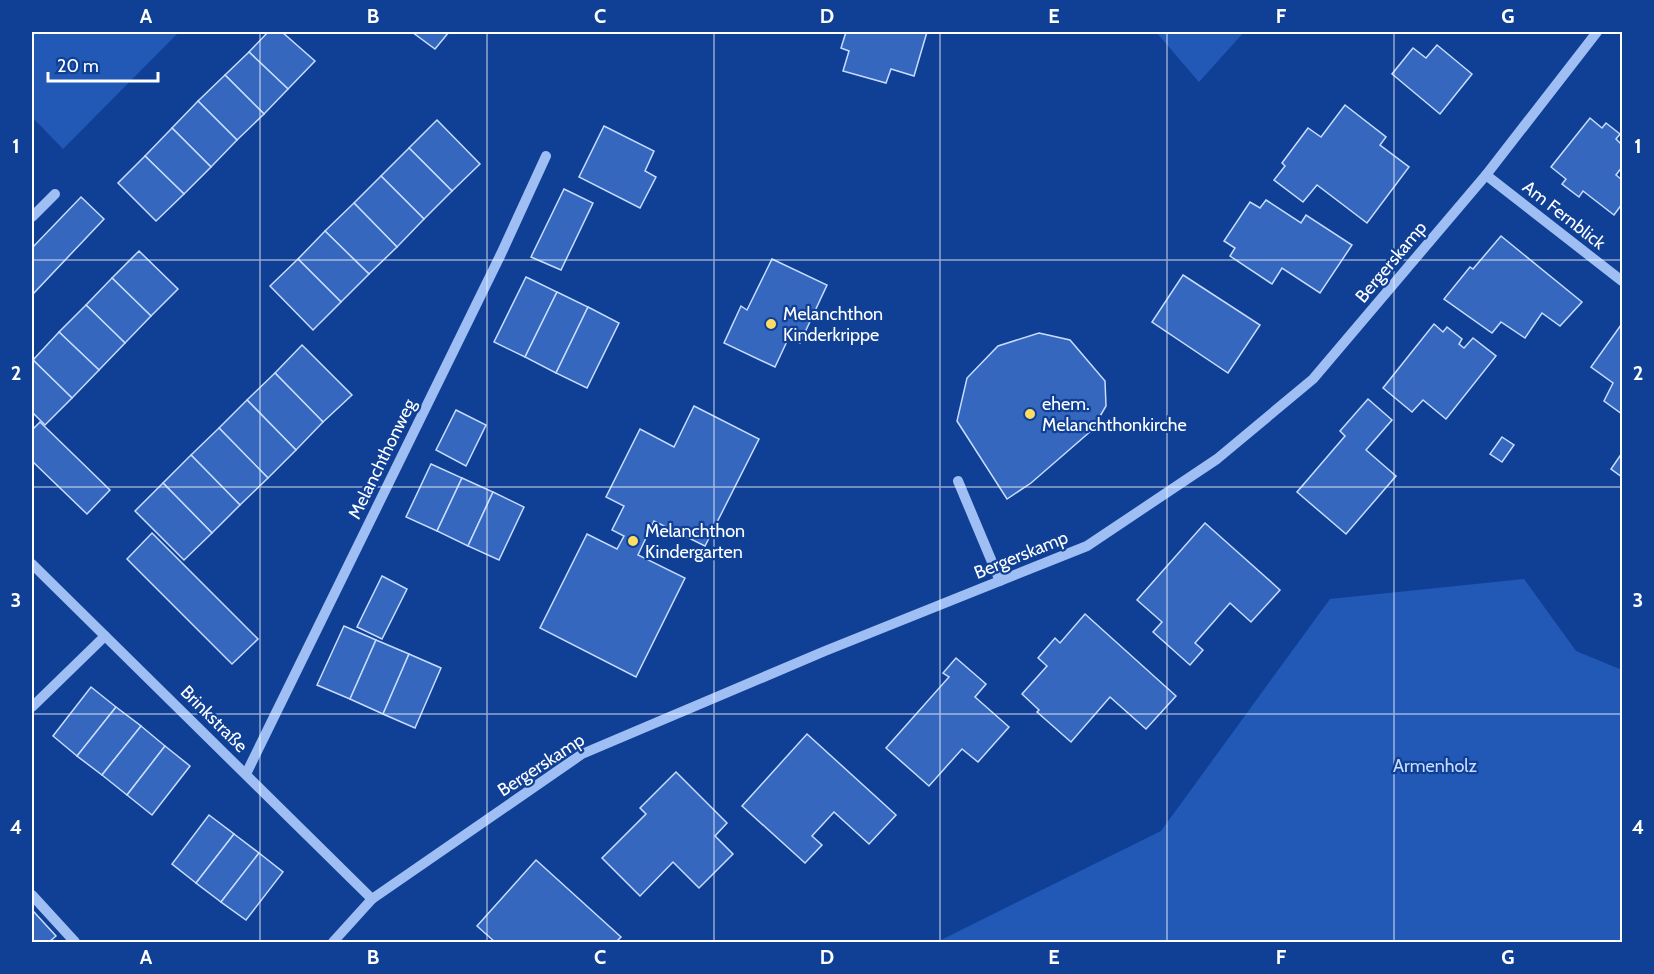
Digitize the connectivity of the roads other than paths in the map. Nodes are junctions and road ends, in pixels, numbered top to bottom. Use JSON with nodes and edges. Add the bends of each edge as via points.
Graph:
{"nodes":[{"id":1,"x":1597,"y":32,"type":"edge"},
{"id":2,"x":546,"y":156,"type":"dead end"},
{"id":3,"x":1486,"y":175,"type":"junction"},
{"id":4,"x":55,"y":194,"type":"dead end"},
{"id":5,"x":32,"y":217,"type":"edge"},
{"id":6,"x":1623,"y":281,"type":"edge"},
{"id":7,"x":958,"y":481,"type":"dead end"},
{"id":8,"x":32,"y":564,"type":"edge"},
{"id":9,"x":1000,"y":581,"type":"junction"},
{"id":10,"x":105,"y":636,"type":"junction"},
{"id":11,"x":32,"y":706,"type":"edge"},
{"id":12,"x":246,"y":774,"type":"junction"},
{"id":13,"x":32,"y":895,"type":"edge"},
{"id":14,"x":372,"y":899,"type":"junction"},
{"id":15,"x":75,"y":942,"type":"edge"},
{"id":16,"x":333,"y":942,"type":"edge"}],
"edges":[{"from":1,"to":3,"type":"street","name":"Bergerskamp"},
{"from":2,"to":12,"type":"street","name":"Melanchthonweg"},
{"from":3,"to":6,"type":"street","name":"Am Fernblick"},
{"from":3,"to":9,"type":"street","name":"Bergerskamp","via":[[1313,380],[1217,459],[1087,546]]},
{"from":4,"to":5,"type":"street"},
{"from":7,"to":9,"type":"street"},
{"from":8,"to":10,"type":"street","name":"Brinkstraße"},
{"from":9,"to":14,"type":"street","name":"Bergerskamp","via":[[582,754]]},
{"from":10,"to":11,"type":"street"},
{"from":10,"to":12,"type":"street","name":"Brinkstraße"},
{"from":12,"to":14,"type":"street","name":"Brinkstraße"},
{"from":13,"to":15,"type":"street"},
{"from":14,"to":16,"type":"street","name":"Bergerskamp"}]}
